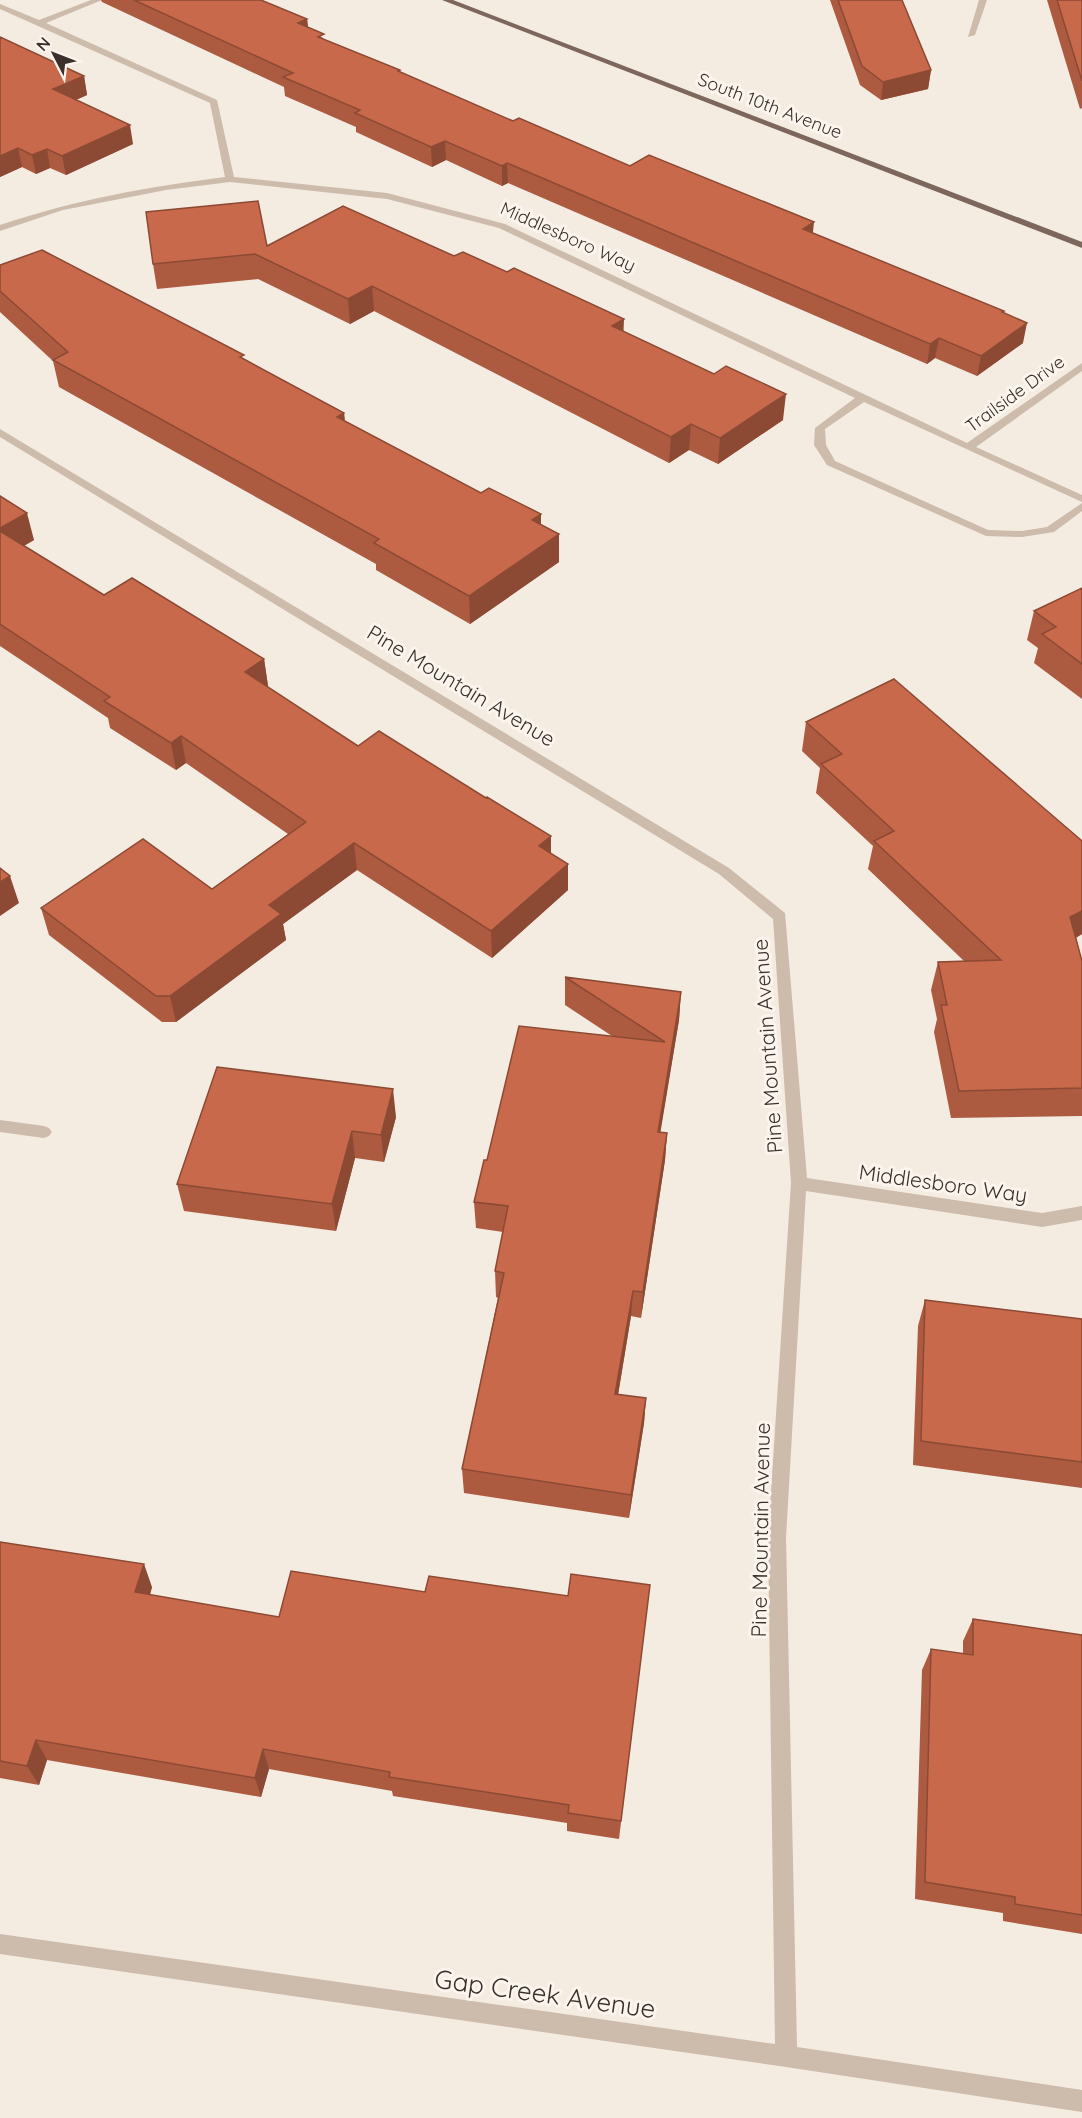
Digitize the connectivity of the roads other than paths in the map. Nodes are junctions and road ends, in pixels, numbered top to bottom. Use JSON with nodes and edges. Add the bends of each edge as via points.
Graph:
{"nodes":[{"id":1,"x":98,"y":0,"type":"edge"},
{"id":2,"x":446,"y":0,"type":"edge"},
{"id":3,"x":984,"y":0,"type":"edge"},
{"id":4,"x":0,"y":6,"type":"edge"},
{"id":5,"x":39,"y":23,"type":"junction"},
{"id":6,"x":971,"y":35,"type":"dead end"},
{"id":7,"x":230,"y":179,"type":"junction"},
{"id":8,"x":0,"y":228,"type":"edge"},
{"id":9,"x":1082,"y":245,"type":"edge"},
{"id":10,"x":1082,"y":366,"type":"edge"},
{"id":11,"x":863,"y":398,"type":"junction"},
{"id":12,"x":0,"y":432,"type":"edge"},
{"id":13,"x":968,"y":448,"type":"junction"},
{"id":14,"x":1082,"y":499,"type":"edge"},
{"id":15,"x":1082,"y":506,"type":"edge"},
{"id":16,"x":0,"y":1126,"type":"edge"},
{"id":17,"x":44,"y":1132,"type":"dead end"},
{"id":18,"x":798,"y":1184,"type":"junction"},
{"id":19,"x":1082,"y":1213,"type":"edge"},
{"id":20,"x":0,"y":1944,"type":"edge"},
{"id":21,"x":786,"y":2056,"type":"junction"},
{"id":22,"x":1082,"y":2101,"type":"edge"}],
"edges":[{"from":1,"to":5,"type":"street"},
{"from":2,"to":9,"type":"main road","name":"South 10th Avenue"},
{"from":3,"to":6,"type":"street"},
{"from":4,"to":5,"type":"street"},
{"from":5,"to":7,"type":"street","via":[[214,102]]},
{"from":7,"to":8,"type":"street","name":"Middlesboro Way","via":[[61,208]]},
{"from":7,"to":11,"type":"street","name":"Middlesboro Way","via":[[387,196],[502,226]]},
{"from":10,"to":13,"type":"street","name":"Trailside Drive"},
{"from":11,"to":13,"type":"street","name":"Middlesboro Way"},
{"from":11,"to":15,"type":"street","via":[[820,428],[820,445],[831,463],[986,533],[1050,530]]},
{"from":12,"to":18,"type":"street","name":"Pine Mountain Avenue","via":[[724,871],[780,917]]},
{"from":13,"to":14,"type":"street","name":"Middlesboro Way"},
{"from":16,"to":17,"type":"street"},
{"from":18,"to":19,"type":"street","name":"Middlesboro Way","via":[[1042,1220]]},
{"from":18,"to":21,"type":"street","name":"Pine Mountain Avenue","via":[[777,1538]]},
{"from":20,"to":21,"type":"street","name":"Gap Creek Avenue"},
{"from":21,"to":22,"type":"street","name":"Gap Creek Avenue"}]}
